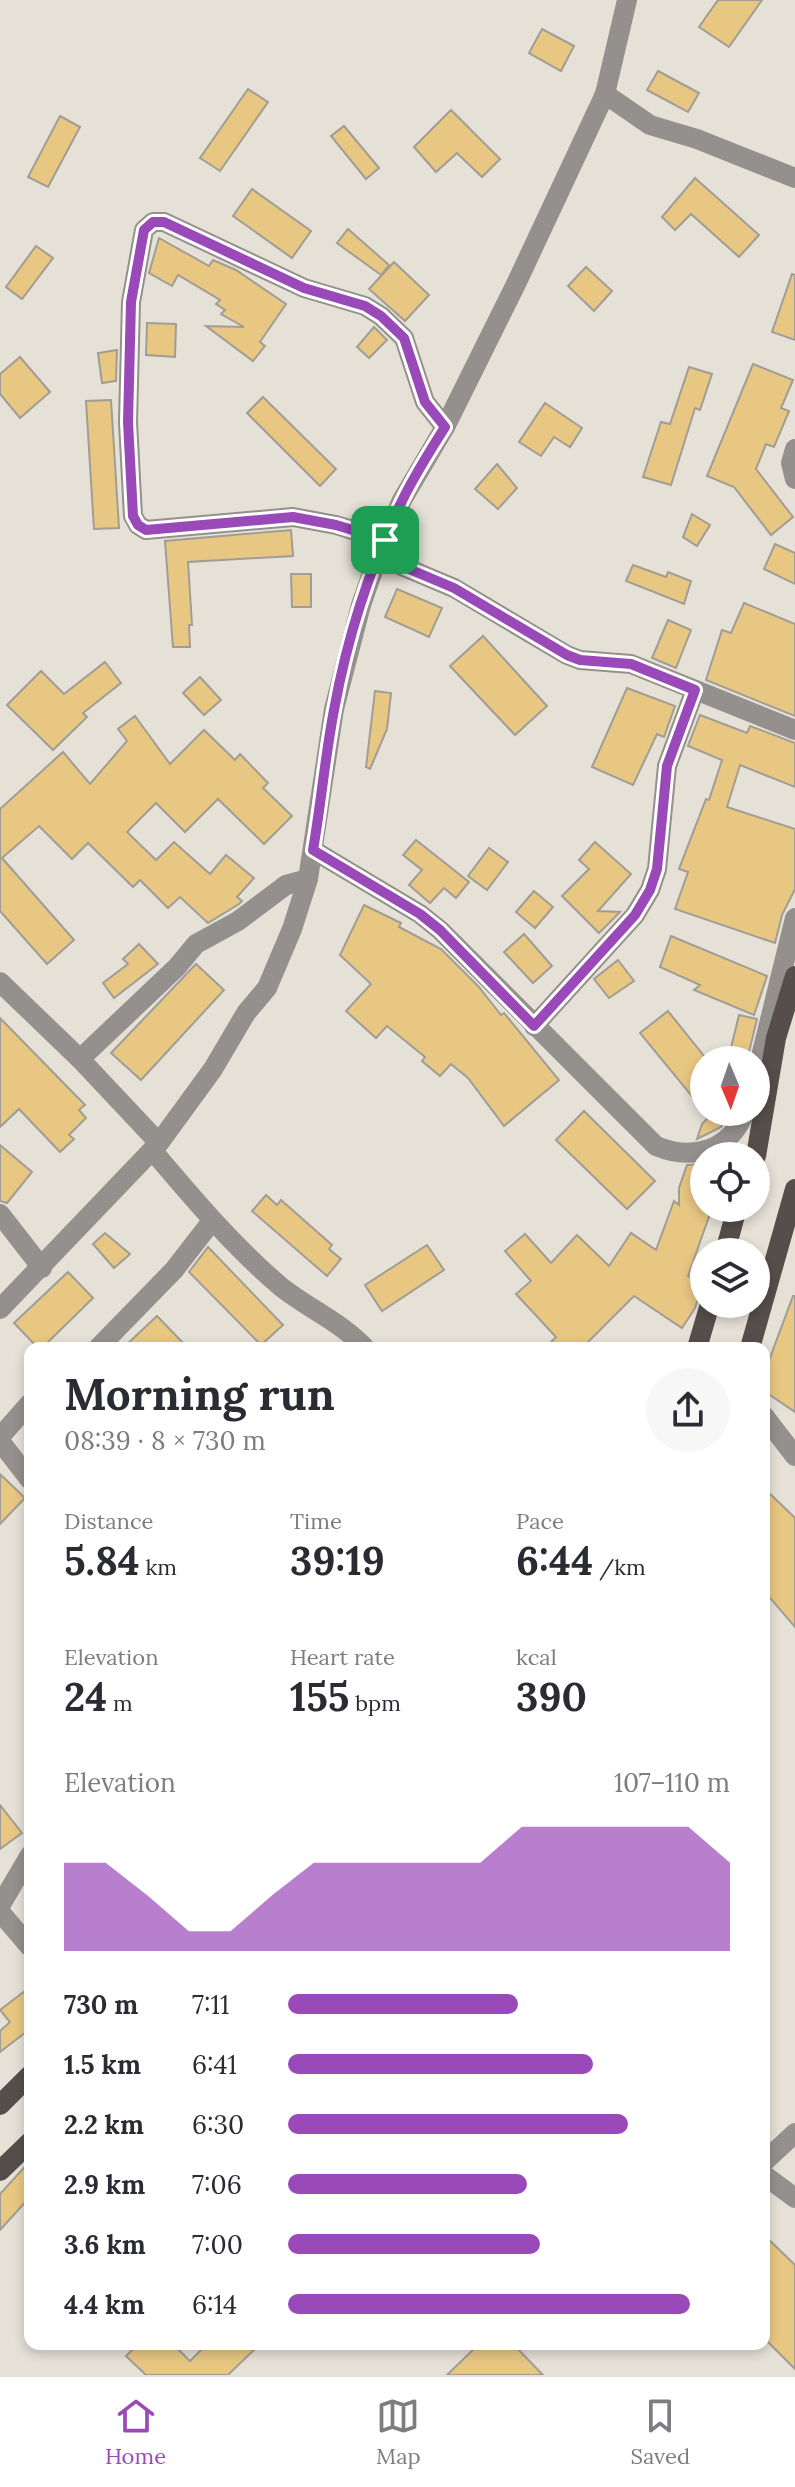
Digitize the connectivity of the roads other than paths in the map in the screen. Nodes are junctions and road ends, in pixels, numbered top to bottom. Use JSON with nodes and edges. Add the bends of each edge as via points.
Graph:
{"nodes":[{"id":1,"x":627,"y":0,"type":"edge"},
{"id":2,"x":605,"y":94,"type":"junction"},
{"id":3,"x":795,"y":178,"type":"edge"},
{"id":4,"x":445,"y":427,"type":"junction"},
{"id":5,"x":795,"y":449,"type":"edge"},
{"id":6,"x":795,"y":479,"type":"edge"},
{"id":7,"x":382,"y":548,"type":"junction"},
{"id":8,"x":695,"y":690,"type":"junction"},
{"id":9,"x":795,"y":730,"type":"edge"},
{"id":10,"x":313,"y":850,"type":"junction"},
{"id":11,"x":308,"y":879,"type":"junction"},
{"id":12,"x":795,"y":918,"type":"edge"},
{"id":13,"x":795,"y":976,"type":"edge"},
{"id":14,"x":0,"y":982,"type":"edge"},
{"id":15,"x":534,"y":1026,"type":"junction"},
{"id":16,"x":764,"y":1046,"type":"edge"},
{"id":17,"x":80,"y":1059,"type":"junction"},
{"id":18,"x":737,"y":1126,"type":"edge"},
{"id":19,"x":758,"y":1142,"type":"edge"},
{"id":20,"x":155,"y":1146,"type":"junction"},
{"id":21,"x":795,"y":1189,"type":"edge"},
{"id":22,"x":0,"y":1214,"type":"edge"},
{"id":23,"x":212,"y":1221,"type":"junction"},
{"id":24,"x":42,"y":1268,"type":"junction"},
{"id":25,"x":0,"y":1309,"type":"edge"},
{"id":26,"x":706,"y":1318,"type":"edge"},
{"id":27,"x":106,"y":1342,"type":"edge"},
{"id":28,"x":359,"y":1342,"type":"edge"},
{"id":29,"x":699,"y":1342,"type":"edge"},
{"id":30,"x":752,"y":1342,"type":"edge"},
{"id":31,"x":24,"y":1410,"type":"edge"},
{"id":32,"x":770,"y":1423,"type":"edge"},
{"id":33,"x":0,"y":1439,"type":"edge"},
{"id":34,"x":794,"y":1453,"type":"edge"},
{"id":35,"x":24,"y":1472,"type":"edge"},
{"id":36,"x":24,"y":1865,"type":"edge"},
{"id":37,"x":0,"y":1906,"type":"edge"},
{"id":38,"x":0,"y":1912,"type":"edge"},
{"id":39,"x":24,"y":1940,"type":"edge"},
{"id":40,"x":24,"y":2081,"type":"edge"},
{"id":41,"x":0,"y":2105,"type":"edge"},
{"id":42,"x":795,"y":2133,"type":"edge"},
{"id":43,"x":24,"y":2148,"type":"edge"},
{"id":44,"x":770,"y":2156,"type":"edge"},
{"id":45,"x":0,"y":2171,"type":"edge"},
{"id":46,"x":770,"y":2179,"type":"edge"},
{"id":47,"x":795,"y":2198,"type":"edge"}],
"edges":[{"from":1,"to":2,"type":"street"},
{"from":2,"to":3,"type":"street","via":[[650,125]]},
{"from":2,"to":4,"type":"street"},
{"from":4,"to":7,"type":"street","via":[[402,500]]},
{"from":4,"to":7,"type":"street","via":[[425,402],[404,338],[381,316],[304,288],[164,222],[153,222],[144,230],[131,302],[128,422],[133,516],[138,525],[146,530],[293,517],[336,525]]},
{"from":5,"to":6,"type":"street"},
{"from":7,"to":8,"type":"street","via":[[567,655],[631,664]]},
{"from":7,"to":10,"type":"street","via":[[334,709]]},
{"from":8,"to":9,"type":"street"},
{"from":8,"to":15,"type":"street","via":[[667,766],[657,869],[650,890],[635,915]]},
{"from":10,"to":11,"type":"street"},
{"from":10,"to":15,"type":"street","via":[[420,914]]},
{"from":11,"to":17,"type":"street","via":[[286,885],[196,944]]},
{"from":11,"to":20,"type":"street","via":[[267,988]]},
{"from":12,"to":16,"type":"street"},
{"from":13,"to":19,"type":"main road","via":[[776,1038]]},
{"from":14,"to":17,"type":"street"},
{"from":15,"to":18,"type":"street","via":[[656,1146],[675,1153],[701,1152],[718,1147]]},
{"from":17,"to":20,"type":"street"},
{"from":20,"to":23,"type":"street"},
{"from":20,"to":24,"type":"street"},
{"from":21,"to":30,"type":"main road"},
{"from":22,"to":24,"type":"street"},
{"from":23,"to":27,"type":"street"},
{"from":23,"to":28,"type":"street","via":[[282,1287]]},
{"from":24,"to":25,"type":"street"},
{"from":26,"to":29,"type":"main road"},
{"from":31,"to":33,"type":"street"},
{"from":32,"to":34,"type":"street"},
{"from":33,"to":35,"type":"street"},
{"from":36,"to":37,"type":"street"},
{"from":38,"to":39,"type":"street"},
{"from":40,"to":41,"type":"main road"},
{"from":42,"to":44,"type":"street"},
{"from":43,"to":45,"type":"main road"},
{"from":46,"to":47,"type":"street"}]}
